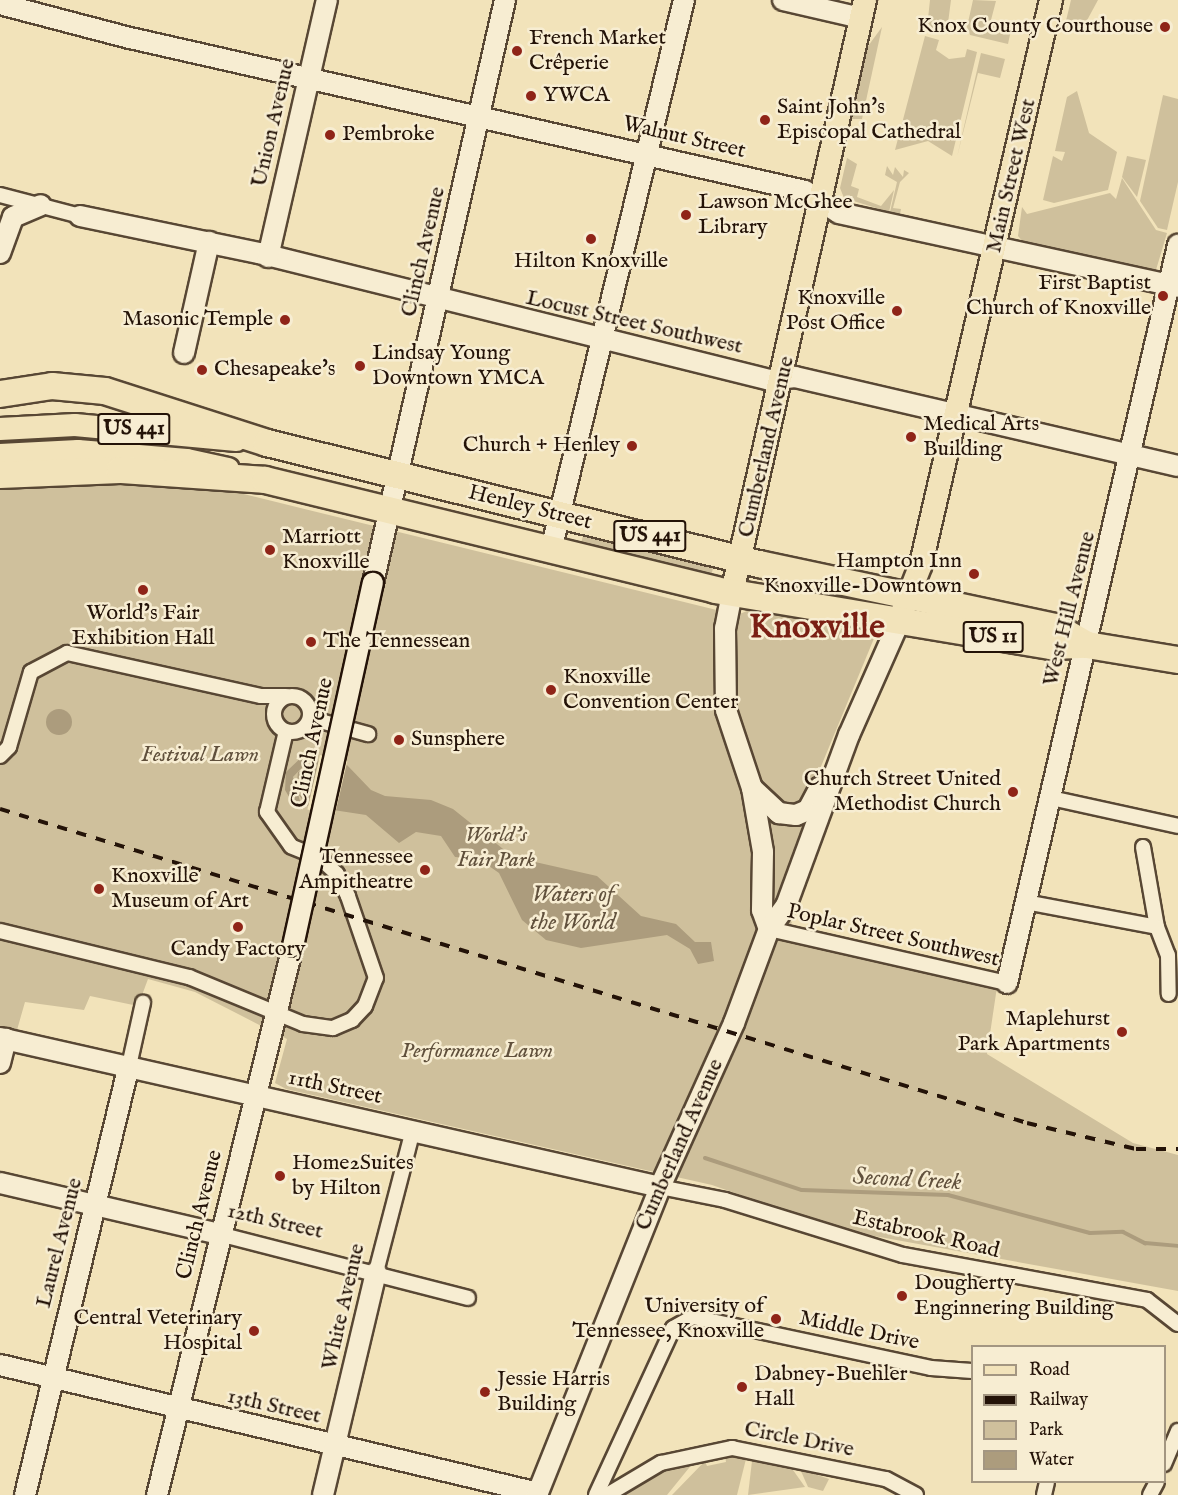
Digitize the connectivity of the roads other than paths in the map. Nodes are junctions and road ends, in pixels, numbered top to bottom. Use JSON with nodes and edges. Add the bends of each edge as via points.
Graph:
{"nodes":[{"id":1,"x":327,"y":0,"type":"edge"},
{"id":2,"x":505,"y":0,"type":"edge"},
{"id":3,"x":684,"y":0,"type":"edge"},
{"id":4,"x":783,"y":0,"type":"edge"},
{"id":5,"x":1051,"y":0,"type":"edge"},
{"id":6,"x":0,"y":4,"type":"edge"},
{"id":7,"x":57,"y":9,"type":"edge"},
{"id":8,"x":863,"y":9,"type":"edge"},
{"id":9,"x":308,"y":79,"type":"junction"},
{"id":10,"x":480,"y":116,"type":"junction"},
{"id":11,"x":648,"y":153,"type":"junction"},
{"id":12,"x":0,"y":195,"type":"edge"},
{"id":13,"x":823,"y":201,"type":"junction"},
{"id":14,"x":41,"y":206,"type":"junction"},
{"id":15,"x":80,"y":216,"type":"joint"},
{"id":16,"x":209,"y":242,"type":"junction"},
{"id":17,"x":996,"y":245,"type":"junction"},
{"id":18,"x":1178,"y":245,"type":"edge"},
{"id":19,"x":0,"y":253,"type":"edge"},
{"id":20,"x":268,"y":257,"type":"junction"},
{"id":21,"x":1174,"y":286,"type":"edge"},
{"id":22,"x":438,"y":300,"type":"junction"},
{"id":23,"x":600,"y":340,"type":"junction"},
{"id":24,"x":184,"y":353,"type":"dead end"},
{"id":25,"x":783,"y":377,"type":"junction"},
{"id":26,"x":0,"y":394,"type":"edge"},
{"id":27,"x":956,"y":415,"type":"junction"},
{"id":28,"x":0,"y":422,"type":"edge"},
{"id":29,"x":111,"y":427,"type":"junction"},
{"id":30,"x":0,"y":429,"type":"edge"},
{"id":31,"x":267,"y":443,"type":"junction"},
{"id":32,"x":0,"y":455,"type":"edge"},
{"id":33,"x":1130,"y":456,"type":"junction"},
{"id":34,"x":1178,"y":466,"type":"edge"},
{"id":35,"x":394,"y":474,"type":"junction"},
{"id":36,"x":0,"y":475,"type":"edge"},
{"id":37,"x":265,"y":480,"type":"junction"},
{"id":38,"x":390,"y":508,"type":"junction"},
{"id":39,"x":559,"y":515,"type":"junction"},
{"id":40,"x":551,"y":550,"type":"junction"},
{"id":41,"x":741,"y":557,"type":"junction"},
{"id":42,"x":732,"y":593,"type":"junction"},
{"id":43,"x":909,"y":596,"type":"junction"},
{"id":44,"x":899,"y":622,"type":"junction"},
{"id":45,"x":1097,"y":646,"type":"junction"},
{"id":46,"x":1178,"y":660,"type":"edge"},
{"id":47,"x":249,"y":692,"type":"junction"},
{"id":48,"x":286,"y":696,"type":"junction"},
{"id":49,"x":324,"y":722,"type":"dead end"},
{"id":50,"x":280,"y":726,"type":"junction"},
{"id":51,"x":368,"y":734,"type":"dead end"},
{"id":52,"x":849,"y":735,"type":"junction"},
{"id":53,"x":0,"y":756,"type":"edge"},
{"id":54,"x":752,"y":788,"type":"junction"},
{"id":55,"x":1050,"y":798,"type":"junction"},
{"id":56,"x":1178,"y":826,"type":"edge"},
{"id":57,"x":1143,"y":847,"type":"dead end"},
{"id":58,"x":1025,"y":902,"type":"junction"},
{"id":59,"x":1157,"y":927,"type":"junction"},
{"id":60,"x":769,"y":929,"type":"junction"},
{"id":61,"x":0,"y":931,"type":"edge"},
{"id":62,"x":1007,"y":983,"type":"joint"},
{"id":63,"x":1169,"y":994,"type":"dead end"},
{"id":64,"x":143,"y":1003,"type":"dead end"},
{"id":65,"x":276,"y":1016,"type":"junction"},
{"id":66,"x":3,"y":1038,"type":"edge"},
{"id":67,"x":0,"y":1063,"type":"edge"},
{"id":68,"x":129,"y":1066,"type":"junction"},
{"id":69,"x":256,"y":1096,"type":"junction"},
{"id":70,"x":413,"y":1130,"type":"junction"},
{"id":71,"x":0,"y":1183,"type":"edge"},
{"id":72,"x":660,"y":1187,"type":"junction"},
{"id":73,"x":93,"y":1207,"type":"junction"},
{"id":74,"x":219,"y":1234,"type":"junction"},
{"id":75,"x":376,"y":1272,"type":"junction"},
{"id":76,"x":468,"y":1298,"type":"dead end"},
{"id":77,"x":1178,"y":1324,"type":"edge"},
{"id":78,"x":0,"y":1365,"type":"edge"},
{"id":79,"x":971,"y":1371,"type":"edge"},
{"id":80,"x":51,"y":1377,"type":"junction"},
{"id":81,"x":177,"y":1409,"type":"junction"},
{"id":82,"x":1178,"y":1431,"type":"edge"},
{"id":83,"x":335,"y":1446,"type":"junction"},
{"id":84,"x":1166,"y":1459,"type":"edge"},
{"id":85,"x":537,"y":1494,"type":"edge"},
{"id":86,"x":25,"y":1495,"type":"edge"},
{"id":87,"x":157,"y":1495,"type":"edge"},
{"id":88,"x":323,"y":1495,"type":"edge"},
{"id":89,"x":596,"y":1495,"type":"edge"},
{"id":90,"x":607,"y":1495,"type":"edge"},
{"id":91,"x":916,"y":1495,"type":"edge"}],
"edges":[{"from":1,"to":9,"type":"street","name":"Union Avenue"},
{"from":2,"to":10,"type":"street","name":"Clinch Avenue"},
{"from":3,"to":11,"type":"street"},
{"from":4,"to":8,"type":"street"},
{"from":5,"to":17,"type":"main road","name":"Main Street West"},
{"from":6,"to":7,"type":"street","name":"Walnut Street"},
{"from":7,"to":9,"type":"street","name":"Walnut Street"},
{"from":8,"to":13,"type":"main road","name":"Cumberland Avenue"},
{"from":9,"to":10,"type":"street","name":"Walnut Street"},
{"from":9,"to":20,"type":"street","name":"Union Avenue"},
{"from":10,"to":11,"type":"street","name":"Walnut Street"},
{"from":10,"to":22,"type":"street","name":"Clinch Avenue"},
{"from":11,"to":13,"type":"street","name":"Walnut Street","via":[[805,191]]},
{"from":11,"to":23,"type":"street"},
{"from":12,"to":14,"type":"street"},
{"from":13,"to":17,"type":"street","name":"Walnut Street","via":[[839,213]]},
{"from":13,"to":25,"type":"main road","name":"Cumberland Avenue"},
{"from":14,"to":15,"type":"street"},
{"from":14,"to":19,"type":"street","via":[[13,217]]},
{"from":15,"to":16,"type":"street","name":"Locust Street Southwest"},
{"from":16,"to":20,"type":"street","name":"Locust Street Southwest"},
{"from":16,"to":24,"type":"street"},
{"from":17,"to":21,"type":"street","name":"Walnut Street"},
{"from":17,"to":27,"type":"main road","name":"Main Street West"},
{"from":18,"to":21,"type":"street","name":"West Hill Avenue"},
{"from":20,"to":22,"type":"street","name":"Locust Street Southwest"},
{"from":21,"to":33,"type":"street","name":"West Hill Avenue"},
{"from":22,"to":23,"type":"street","name":"Locust Street Southwest"},
{"from":22,"to":35,"type":"street","name":"Clinch Avenue"},
{"from":23,"to":25,"type":"street","name":"Locust Street Southwest","via":[[770,380]]},
{"from":23,"to":39,"type":"street"},
{"from":25,"to":27,"type":"street","name":"Locust Street Southwest"},
{"from":25,"to":41,"type":"main road","name":"Cumberland Avenue"},
{"from":26,"to":31,"type":"highway","via":[[51,386],[105,391]]},
{"from":27,"to":33,"type":"street","name":"Locust Street Southwest"},
{"from":27,"to":43,"type":"main road","name":"Main Street West"},
{"from":28,"to":29,"type":"street","via":[[81,417]]},
{"from":29,"to":30,"type":"main road","name":"Henley Street","number":"US 441"},
{"from":29,"to":31,"type":"main road","name":"Henley Street","number":"US 441"},
{"from":31,"to":35,"type":"highway","name":"Henley Street","number":"US 441"},
{"from":32,"to":37,"type":"main road","name":"Henley Street","number":"US 441","via":[[78,451],[188,460]]},
{"from":33,"to":34,"type":"street","name":"Locust Street Southwest"},
{"from":33,"to":45,"type":"street","name":"West Hill Avenue"},
{"from":35,"to":38,"type":"street","name":"Clinch Avenue"},
{"from":35,"to":39,"type":"highway","name":"Henley Street","number":"US 441"},
{"from":36,"to":37,"type":"highway","via":[[120,470]]},
{"from":37,"to":38,"type":"highway","name":"Henley Street","number":"US 441"},
{"from":38,"to":40,"type":"highway","name":"Henley Street","number":"US 441"},
{"from":38,"to":65,"type":"street","name":"Clinch Avenue","bridge":true},
{"from":39,"to":40,"type":"street"},
{"from":39,"to":41,"type":"highway","name":"Henley Street","number":"US 441"},
{"from":40,"to":42,"type":"highway","name":"Henley Street","number":"US 441"},
{"from":41,"to":42,"type":"main road","name":"Cumberland Avenue"},
{"from":41,"to":43,"type":"highway","name":"Henley Street","number":"US 441"},
{"from":42,"to":44,"type":"highway","name":"Henley Street","number":"US 441"},
{"from":42,"to":54,"type":"street","name":"Cumberland Avenue","via":[[725,628],[726,710]]},
{"from":43,"to":44,"type":"main road","name":"Main Street West"},
{"from":43,"to":45,"type":"highway","name":"Henley Street","number":"US 441","via":[[1056,627]]},
{"from":44,"to":45,"type":"highway","name":"Henley Street","number":"US 11","via":[[1051,646]]},
{"from":44,"to":52,"type":"street"},
{"from":45,"to":46,"type":"highway","name":"Henley Street","number":"US 441"},
{"from":45,"to":55,"type":"street","name":"West Hill Avenue"},
{"from":47,"to":48,"type":"street"},
{"from":47,"to":50,"type":"street"},
{"from":47,"to":53,"type":"street","via":[[79,653],[59,654],[31,672],[9,747]]},
{"from":48,"to":50,"type":"street","via":[[274,709]]},
{"from":48,"to":50,"type":"street","via":[[303,699],[310,715],[301,730]]},
{"from":49,"to":51,"type":"street"},
{"from":50,"to":65,"type":"street","via":[[267,812],[282,837],[337,874],[376,978],[365,1006],[343,1025],[324,1028]]},
{"from":52,"to":54,"type":"street","name":"Cumberland Avenue","via":[[808,810],[796,815],[779,813]]},
{"from":52,"to":60,"type":"street","via":[[790,896]]},
{"from":54,"to":60,"type":"street","name":"Cumberland Avenue","via":[[763,852],[762,910]]},
{"from":55,"to":56,"type":"street"},
{"from":55,"to":58,"type":"street","name":"West Hill Avenue"},
{"from":57,"to":59,"type":"street"},
{"from":58,"to":59,"type":"street"},
{"from":58,"to":62,"type":"street","name":"West Hill Avenue"},
{"from":59,"to":63,"type":"street","via":[[1168,955]]},
{"from":60,"to":62,"type":"street","name":"Poplar Street Southwest"},
{"from":60,"to":72,"type":"street","name":"Cumberland Avenue","via":[[734,1023]]},
{"from":61,"to":65,"type":"street","via":[[189,977]]},
{"from":64,"to":68,"type":"street","name":"Laurel Avenue"},
{"from":65,"to":69,"type":"street","name":"Clinch Avenue"},
{"from":66,"to":67,"type":"street"},
{"from":66,"to":68,"type":"street","name":"11th Street"},
{"from":68,"to":69,"type":"street","name":"11th Street"},
{"from":68,"to":73,"type":"street","name":"Laurel Avenue"},
{"from":69,"to":70,"type":"street","name":"11th Street"},
{"from":69,"to":74,"type":"street","name":"Clinch Avenue"},
{"from":70,"to":72,"type":"street","name":"11th Street"},
{"from":70,"to":75,"type":"street","name":"White Avenue"},
{"from":71,"to":73,"type":"street","name":"12th Street"},
{"from":72,"to":77,"type":"street","name":"Estabrook Road","via":[[725,1200],[903,1255],[1147,1300]]},
{"from":72,"to":85,"type":"street","name":"Cumberland Avenue"},
{"from":73,"to":74,"type":"street","name":"12th Street"},
{"from":73,"to":80,"type":"street","name":"Laurel Avenue"},
{"from":74,"to":75,"type":"street","name":"12th Street"},
{"from":74,"to":81,"type":"street","name":"Clinch Avenue"},
{"from":75,"to":76,"type":"street","name":"12th Street"},
{"from":75,"to":83,"type":"street","name":"White Avenue"},
{"from":78,"to":80,"type":"street","name":"13th Street"},
{"from":79,"to":89,"type":"street","name":"Middle Drive","via":[[931,1368],[693,1317],[673,1328]]},
{"from":80,"to":81,"type":"street","name":"13th Street"},
{"from":80,"to":86,"type":"street","name":"Laurel Avenue"},
{"from":81,"to":83,"type":"street","name":"13th Street"},
{"from":81,"to":87,"type":"street","name":"Clinch Avenue"},
{"from":82,"to":84,"type":"street"},
{"from":83,"to":85,"type":"street","name":"13th Street"},
{"from":83,"to":88,"type":"street","name":"White Avenue"},
{"from":90,"to":91,"type":"street","name":"Circle Drive","via":[[668,1460],[732,1448],[886,1479]]}]}
